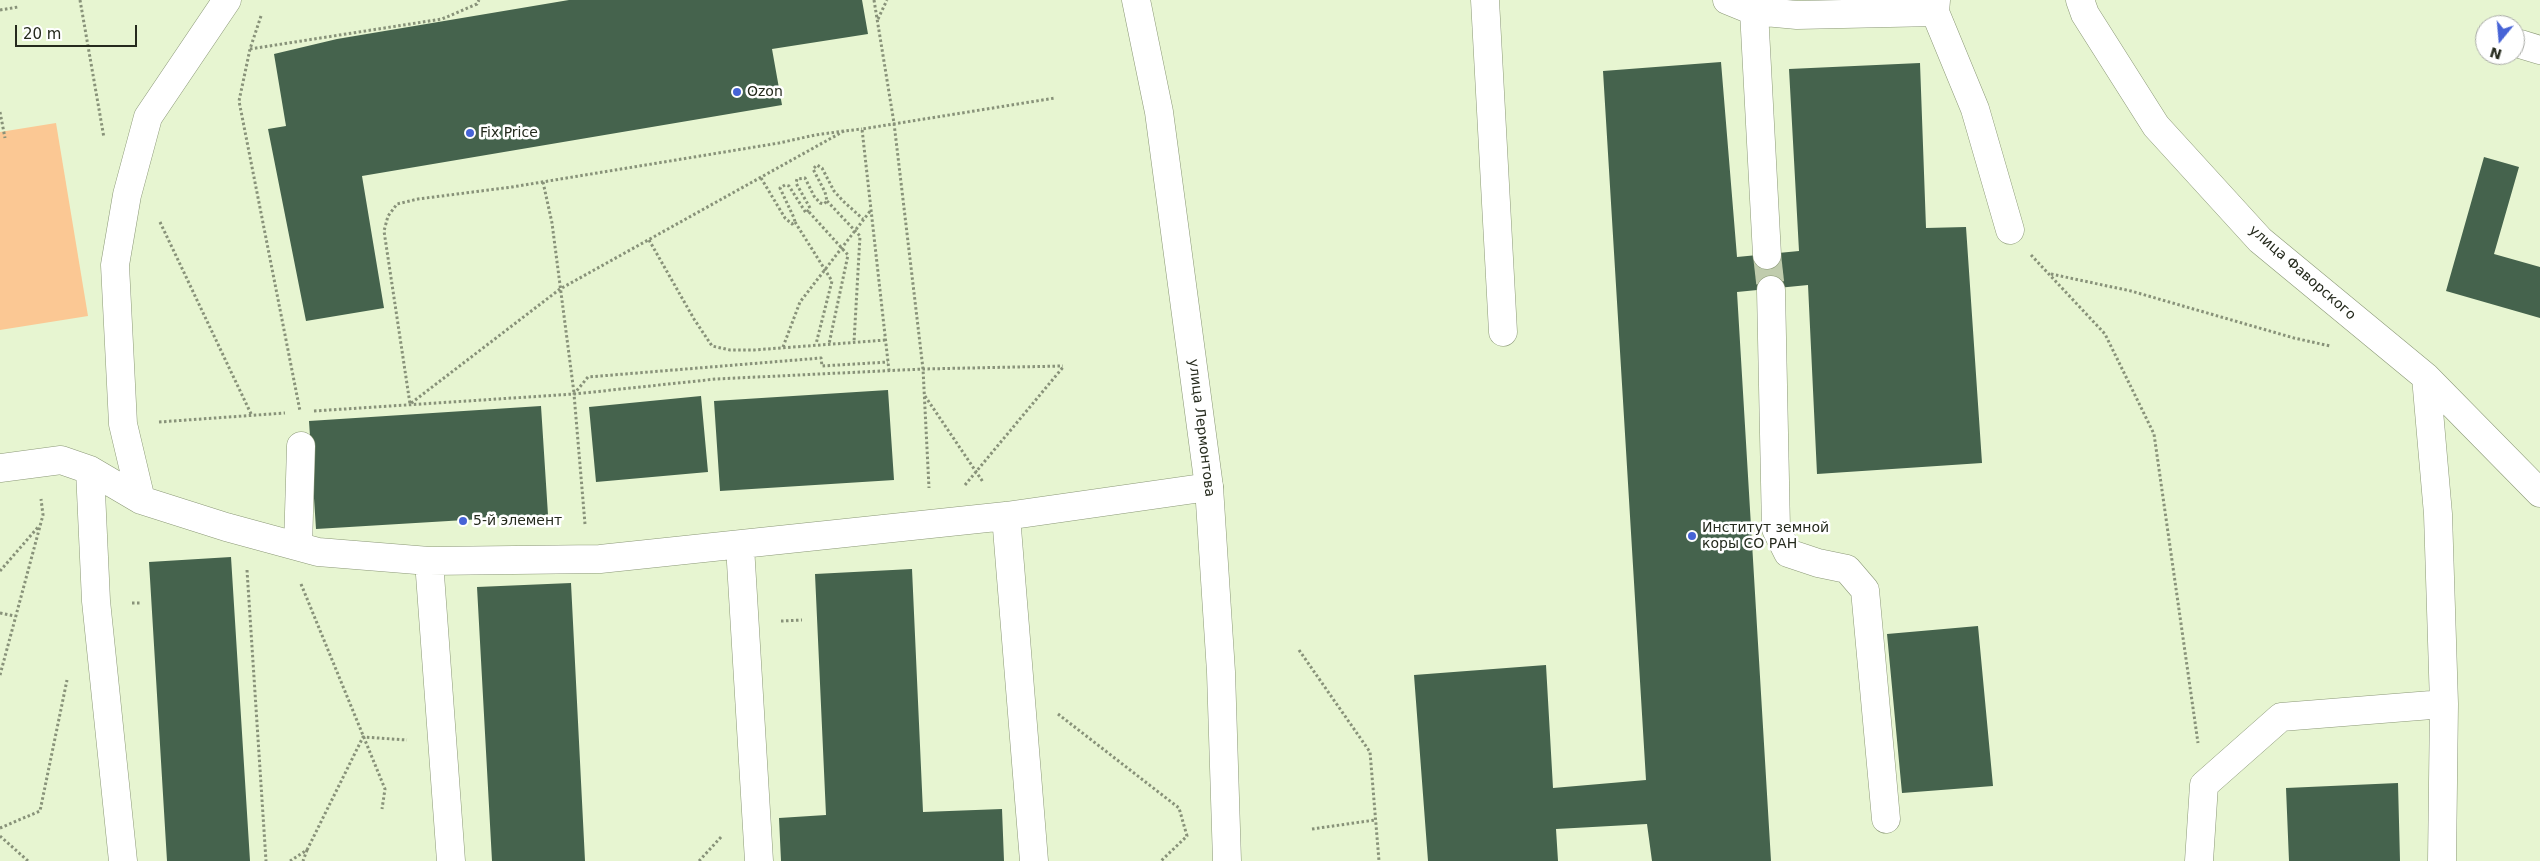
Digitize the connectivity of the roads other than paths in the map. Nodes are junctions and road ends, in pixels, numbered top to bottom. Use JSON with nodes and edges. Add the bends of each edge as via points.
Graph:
{"nodes":[{"id":1,"x":226,"y":0,"type":"edge"},
{"id":2,"x":1136,"y":0,"type":"edge"},
{"id":3,"x":1485,"y":0,"type":"edge"},
{"id":4,"x":1727,"y":0,"type":"edge"},
{"id":5,"x":2080,"y":0,"type":"edge"},
{"id":6,"x":1935,"y":6,"type":"edge"},
{"id":7,"x":1754,"y":11,"type":"junction"},
{"id":8,"x":2010,"y":230,"type":"road end"},
{"id":9,"x":1767,"y":255,"type":"tunnel mouth"},
{"id":10,"x":1770,"y":290,"type":"tunnel mouth"},
{"id":11,"x":1503,"y":332,"type":"dead end"},
{"id":12,"x":2426,"y":377,"type":"junction"},
{"id":13,"x":302,"y":446,"type":"dead end"},
{"id":14,"x":0,"y":468,"type":"edge"},
{"id":15,"x":90,"y":470,"type":"junction"},
{"id":16,"x":1210,"y":487,"type":"junction"},
{"id":17,"x":2540,"y":493,"type":"edge"},
{"id":18,"x":141,"y":500,"type":"junction"},
{"id":19,"x":1006,"y":516,"type":"junction"},
{"id":20,"x":298,"y":546,"type":"junction"},
{"id":21,"x":740,"y":546,"type":"junction"},
{"id":22,"x":429,"y":561,"type":"junction"},
{"id":23,"x":2444,"y":704,"type":"junction"},
{"id":24,"x":1886,"y":819,"type":"dead end"},
{"id":25,"x":123,"y":861,"type":"edge"},
{"id":26,"x":451,"y":861,"type":"edge"},
{"id":27,"x":759,"y":861,"type":"edge"},
{"id":28,"x":1034,"y":861,"type":"edge"},
{"id":29,"x":1227,"y":861,"type":"edge"},
{"id":30,"x":2199,"y":861,"type":"edge"},
{"id":31,"x":2442,"y":861,"type":"edge"}],
"edges":[{"from":1,"to":18,"type":"street","via":[[148,117],[127,195],[115,265],[124,424]]},
{"from":2,"to":16,"type":"street","name":"улица Лермонтова","via":[[1159,112]]},
{"from":3,"to":11,"type":"street"},
{"from":4,"to":7,"type":"street"},
{"from":5,"to":12,"type":"street","name":"улица Фаворского","via":[[2156,126],[2260,240]]},
{"from":6,"to":7,"type":"street","via":[[1797,15]]},
{"from":6,"to":8,"type":"street","via":[[1975,109]]},
{"from":7,"to":9,"type":"street"},
{"from":10,"to":24,"type":"street","via":[[1776,529],[1788,553],[1818,564],[1847,569],[1865,590]]},
{"from":12,"to":17,"type":"street","name":"улица Фаворского"},
{"from":12,"to":23,"type":"street","via":[[2438,514]]},
{"from":13,"to":20,"type":"street"},
{"from":14,"to":15,"type":"street","via":[[61,460]]},
{"from":15,"to":18,"type":"street"},
{"from":15,"to":25,"type":"street","via":[[96,601]]},
{"from":16,"to":19,"type":"street"},
{"from":16,"to":29,"type":"street","name":"улица Лермонтова","via":[[1221,672]]},
{"from":18,"to":20,"type":"street"},
{"from":19,"to":21,"type":"street"},
{"from":19,"to":28,"type":"street"},
{"from":20,"to":22,"type":"street","via":[[318,552]]},
{"from":21,"to":22,"type":"street","via":[[588,559]]},
{"from":21,"to":27,"type":"street"},
{"from":22,"to":26,"type":"street"},
{"from":23,"to":30,"type":"street","via":[[2281,717],[2204,785]]},
{"from":23,"to":31,"type":"street"}]}
